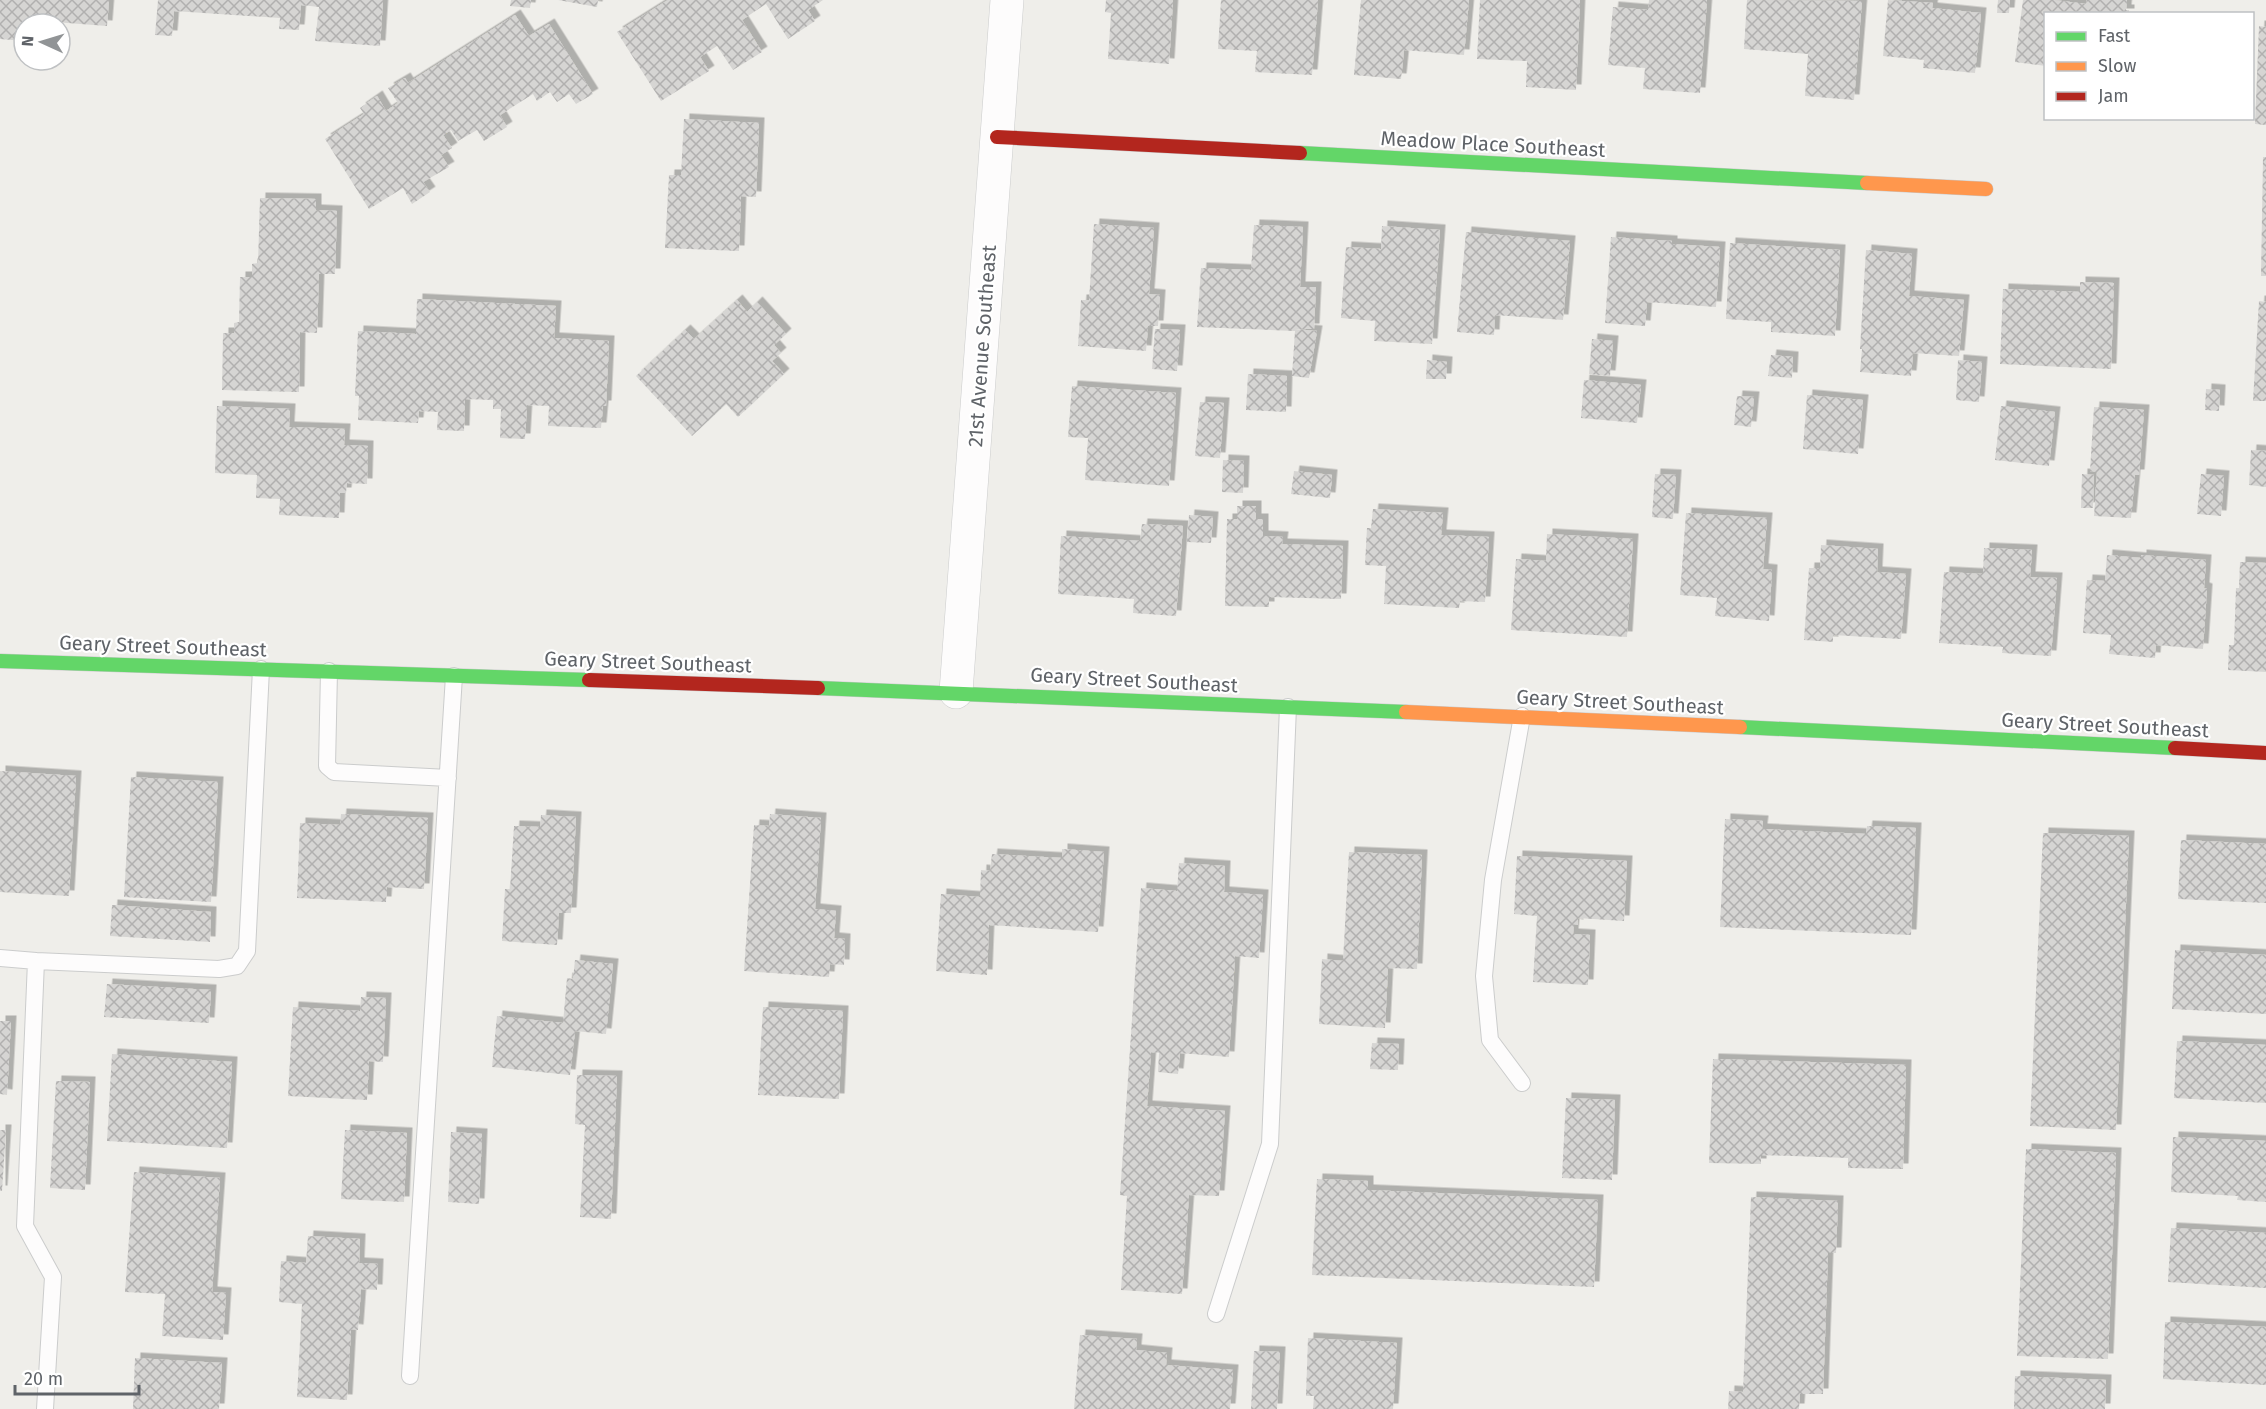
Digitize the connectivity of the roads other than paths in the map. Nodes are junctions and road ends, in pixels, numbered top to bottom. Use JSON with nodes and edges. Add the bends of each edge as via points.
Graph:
{"nodes":[{"id":1,"x":1007,"y":0,"type":"edge"},
{"id":2,"x":997,"y":137,"type":"junction"},
{"id":3,"x":1986,"y":189,"type":"dead end"},
{"id":4,"x":0,"y":661,"type":"edge"},
{"id":5,"x":261,"y":669,"type":"junction"},
{"id":6,"x":328,"y":671,"type":"junction"},
{"id":7,"x":454,"y":676,"type":"junction"},
{"id":8,"x":956,"y":692,"type":"junction"},
{"id":9,"x":1288,"y":706,"type":"junction"},
{"id":10,"x":1522,"y":716,"type":"junction"},
{"id":11,"x":2266,"y":753,"type":"edge"},
{"id":12,"x":448,"y":778,"type":"junction"},
{"id":13,"x":0,"y":958,"type":"edge"},
{"id":14,"x":36,"y":961,"type":"junction"},
{"id":15,"x":1522,"y":1083,"type":"dead end"},
{"id":16,"x":1216,"y":1314,"type":"dead end"},
{"id":17,"x":410,"y":1376,"type":"dead end"},
{"id":18,"x":45,"y":1409,"type":"edge"}],
"edges":[{"from":1,"to":2,"type":"street","name":"21st Avenue Southeast"},
{"from":2,"to":3,"type":"main road","name":"Meadow Place Southeast"},
{"from":2,"to":8,"type":"street","name":"21st Avenue Southeast"},
{"from":4,"to":5,"type":"main road","name":"Geary Street Southeast"},
{"from":5,"to":6,"type":"main road","name":"Geary Street Southeast"},
{"from":5,"to":14,"type":"lane","via":[[247,951],[237,966],[219,969]]},
{"from":6,"to":7,"type":"main road","name":"Geary Street Southeast"},
{"from":6,"to":12,"type":"lane","via":[[327,766],[334,772]]},
{"from":7,"to":8,"type":"main road","name":"Geary Street Southeast"},
{"from":7,"to":12,"type":"lane"},
{"from":8,"to":9,"type":"main road","name":"Geary Street Southeast"},
{"from":9,"to":10,"type":"main road","name":"Geary Street Southeast"},
{"from":9,"to":16,"type":"lane","via":[[1270,1144]]},
{"from":10,"to":11,"type":"main road","name":"Geary Street Southeast"},
{"from":10,"to":15,"type":"lane","via":[[1493,880],[1484,976],[1490,1040]]},
{"from":12,"to":17,"type":"lane"},
{"from":13,"to":14,"type":"lane"},
{"from":14,"to":18,"type":"lane","via":[[25,1226],[52,1277]]}]}
